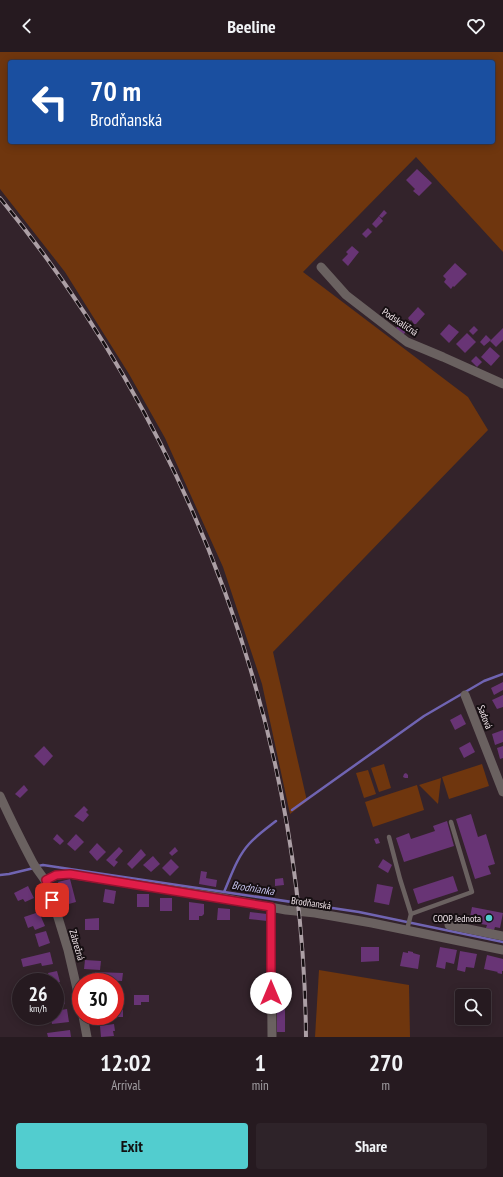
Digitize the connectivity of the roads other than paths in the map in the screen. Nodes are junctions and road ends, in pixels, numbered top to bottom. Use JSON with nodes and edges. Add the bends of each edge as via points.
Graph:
{"nodes":[{"id":1,"x":320,"y":267,"type":"dead end"},
{"id":2,"x":503,"y":384,"type":"edge"},
{"id":3,"x":465,"y":695,"type":"dead end"},
{"id":4,"x":503,"y":792,"type":"edge"},
{"id":5,"x":0,"y":796,"type":"edge"},
{"id":6,"x":451,"y":822,"type":"dead end"},
{"id":7,"x":388,"y":837,"type":"dead end"},
{"id":8,"x":46,"y":880,"type":"junction"},
{"id":9,"x":271,"y":907,"type":"junction"},
{"id":10,"x":410,"y":917,"type":"junction"},
{"id":11,"x":449,"y":925,"type":"dead end"},
{"id":12,"x":408,"y":928,"type":"junction"},
{"id":13,"x":503,"y":936,"type":"edge"},
{"id":14,"x":503,"y":950,"type":"edge"},
{"id":15,"x":73,"y":973,"type":"edge"},
{"id":16,"x":85,"y":1025,"type":"edge"},
{"id":17,"x":272,"y":1036,"type":"edge"},
{"id":18,"x":87,"y":1037,"type":"edge"}],
"edges":[{"from":1,"to":2,"type":"street","name":"Podskaličná","via":[[346,295],[407,342]]},
{"from":3,"to":4,"type":"street","name":"Sadová"},
{"from":5,"to":8,"type":"street","name":"Zábrežná","via":[[37,870]]},
{"from":6,"to":10,"type":"lane","via":[[472,892]]},
{"from":7,"to":10,"type":"lane"},
{"from":8,"to":9,"type":"street","name":"Brodňanská","via":[[56,875],[70,874]]},
{"from":8,"to":15,"type":"street","name":"Zábrežná"},
{"from":9,"to":12,"type":"street","name":"Brodňanská"},
{"from":9,"to":17,"type":"street"},
{"from":10,"to":12,"type":"lane"},
{"from":11,"to":13,"type":"street"},
{"from":12,"to":14,"type":"street","name":"Brodňanská"},
{"from":16,"to":18,"type":"street"}]}
